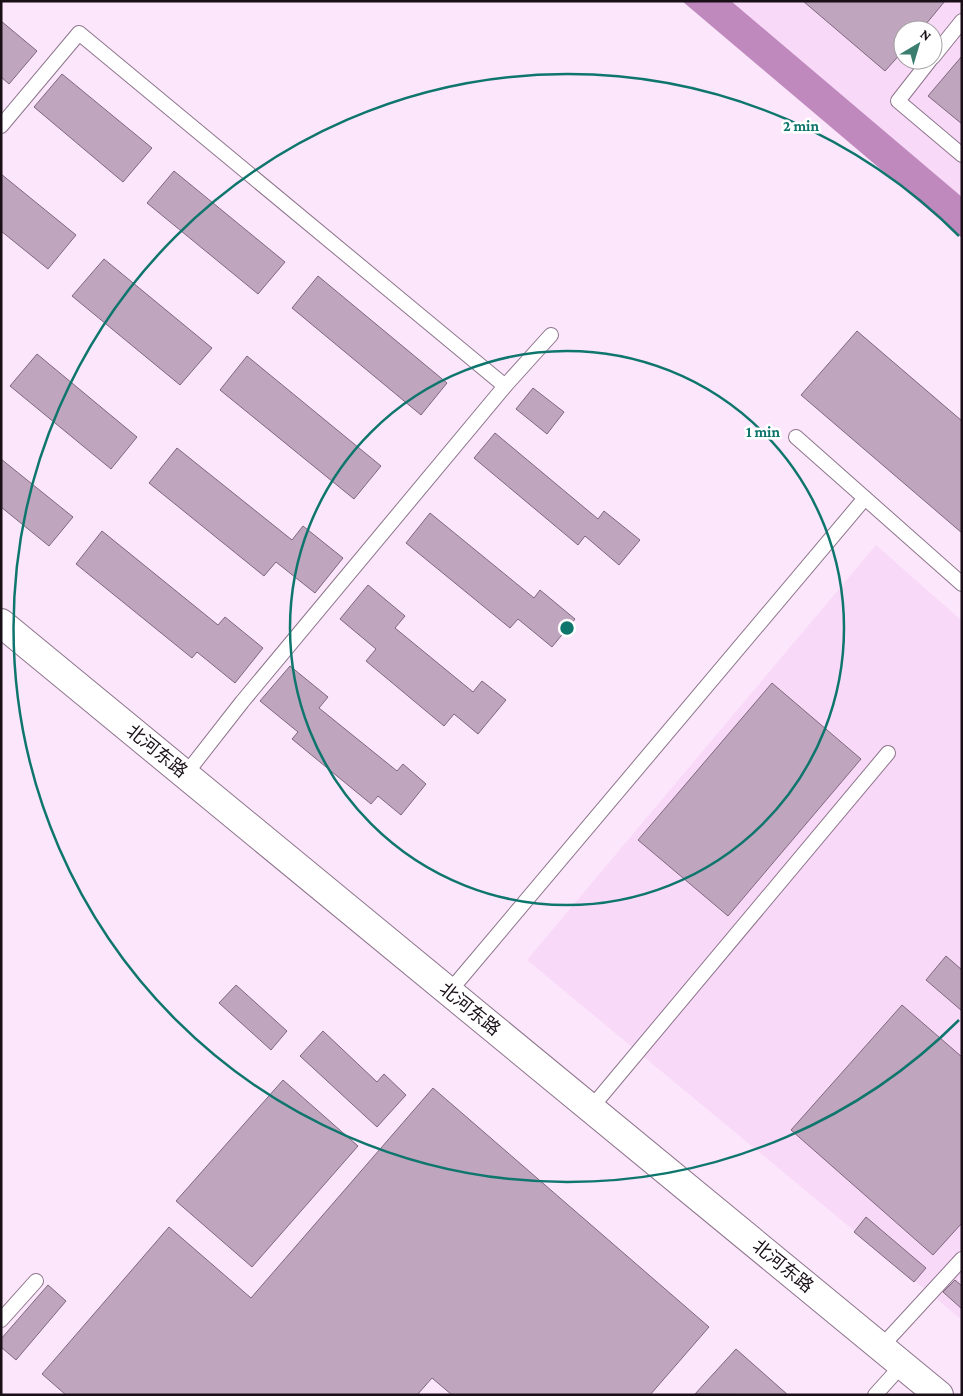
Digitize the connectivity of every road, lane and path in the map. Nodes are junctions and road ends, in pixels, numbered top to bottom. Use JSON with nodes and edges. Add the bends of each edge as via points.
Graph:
{"nodes":[{"id":1,"x":962,"y":21,"type":"edge"},
{"id":2,"x":943,"y":45,"type":"edge"},
{"id":3,"x":922,"y":70,"type":"edge"},
{"id":4,"x":1,"y":126,"type":"edge"},
{"id":5,"x":962,"y":155,"type":"edge"},
{"id":6,"x":551,"y":335,"type":"dead end"},
{"id":7,"x":505,"y":386,"type":"junction"},
{"id":8,"x":796,"y":437,"type":"dead end"},
{"id":9,"x":865,"y":498,"type":"junction"},
{"id":10,"x":962,"y":584,"type":"edge"},
{"id":11,"x":1,"y":623,"type":"edge"},
{"id":12,"x":888,"y":753,"type":"dead end"},
{"id":13,"x":186,"y":774,"type":"junction"},
{"id":14,"x":449,"y":992,"type":"junction"},
{"id":15,"x":591,"y":1108,"type":"junction"},
{"id":16,"x":960,"y":1264,"type":"edge"},
{"id":17,"x":36,"y":1281,"type":"dead end"},
{"id":18,"x":1,"y":1320,"type":"edge"},
{"id":19,"x":881,"y":1347,"type":"junction"},
{"id":20,"x":902,"y":1365,"type":"junction"},
{"id":21,"x":875,"y":1395,"type":"edge"},
{"id":22,"x":939,"y":1395,"type":"edge"}],
"edges":[{"from":1,"to":2,"type":"lane"},
{"from":3,"to":5,"type":"lane","via":[[898,101]]},
{"from":4,"to":7,"type":"lane","via":[[79,33]]},
{"from":6,"to":7,"type":"lane"},
{"from":7,"to":13,"type":"lane"},
{"from":8,"to":9,"type":"lane"},
{"from":9,"to":10,"type":"lane"},
{"from":9,"to":14,"type":"lane"},
{"from":11,"to":13,"type":"street","name":"北河东路"},
{"from":12,"to":15,"type":"lane"},
{"from":13,"to":14,"type":"street","name":"北河东路"},
{"from":14,"to":15,"type":"street","name":"北河东路"},
{"from":15,"to":19,"type":"street","name":"北河东路"},
{"from":16,"to":19,"type":"lane"},
{"from":17,"to":18,"type":"lane"},
{"from":19,"to":20,"type":"street","name":"北河东路"},
{"from":20,"to":21,"type":"lane"},
{"from":20,"to":22,"type":"street","name":"北河东路"}]}
